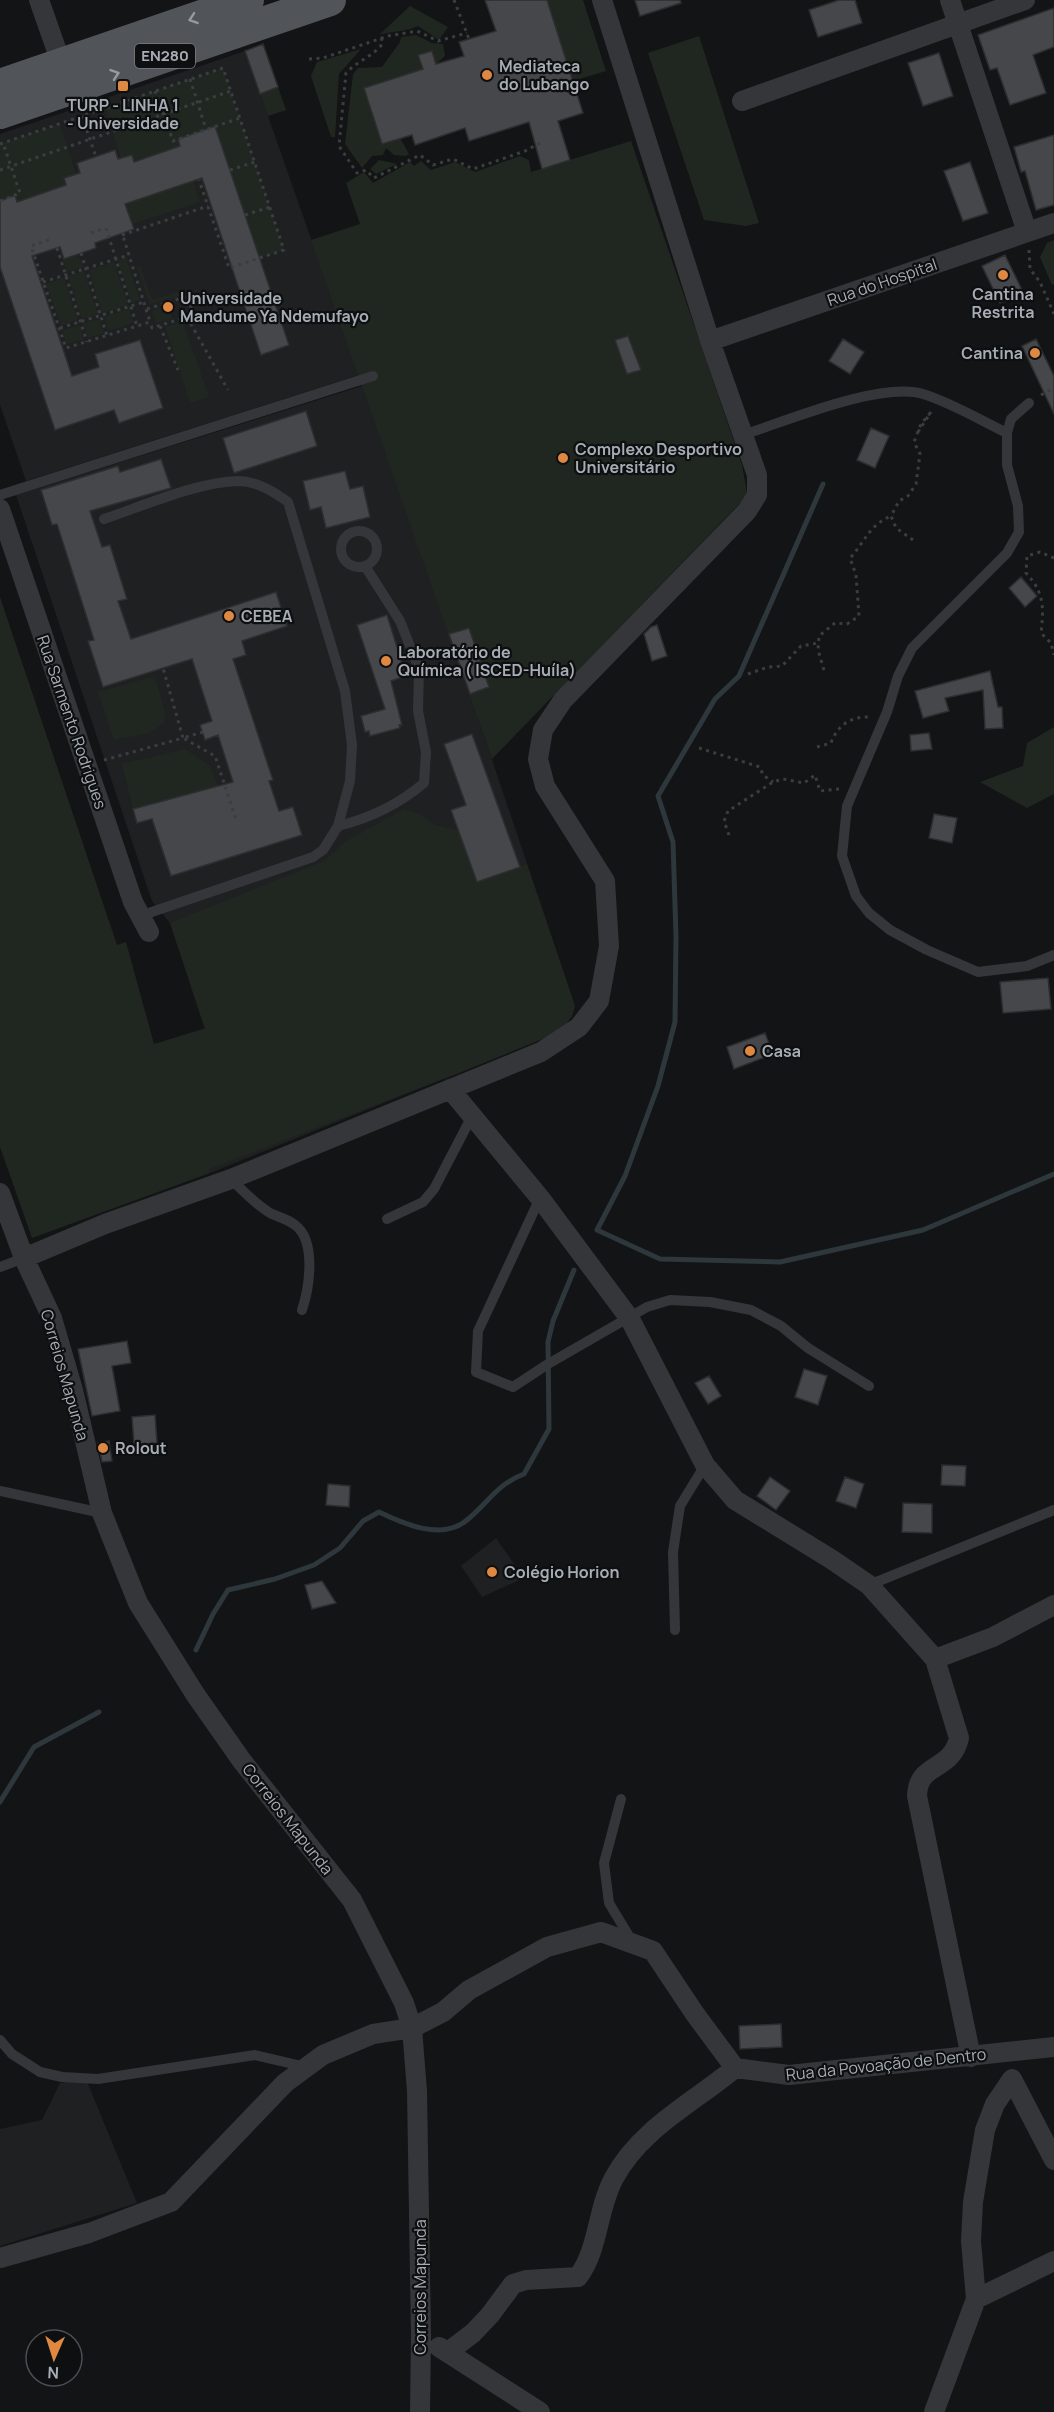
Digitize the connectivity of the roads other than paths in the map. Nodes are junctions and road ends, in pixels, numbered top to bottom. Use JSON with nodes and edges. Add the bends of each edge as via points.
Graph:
{"nodes":[{"id":1,"x":39,"y":0,"type":"edge"},
{"id":2,"x":330,"y":0,"type":"edge"},
{"id":3,"x":602,"y":0,"type":"edge"},
{"id":4,"x":950,"y":0,"type":"edge"},
{"id":5,"x":1024,"y":0,"type":"edge"},
{"id":6,"x":233,"y":3,"type":"edge"},
{"id":7,"x":957,"y":24,"type":"junction"},
{"id":8,"x":0,"y":85,"type":"edge"},
{"id":9,"x":71,"y":90,"type":"junction"},
{"id":10,"x":742,"y":101,"type":"dead end"},
{"id":11,"x":1,"y":133,"type":"edge"},
{"id":12,"x":1054,"y":223,"type":"edge"},
{"id":13,"x":1028,"y":238,"type":"junction"},
{"id":14,"x":710,"y":341,"type":"junction"},
{"id":15,"x":374,"y":376,"type":"dead end"},
{"id":16,"x":1029,"y":403,"type":"dead end"},
{"id":17,"x":1007,"y":433,"type":"junction"},
{"id":18,"x":743,"y":435,"type":"junction"},
{"id":19,"x":0,"y":495,"type":"edge"},
{"id":20,"x":0,"y":509,"type":"edge"},
{"id":21,"x":104,"y":519,"type":"dead end"},
{"id":22,"x":365,"y":566,"type":"dead end"},
{"id":23,"x":338,"y":826,"type":"junction"},
{"id":24,"x":145,"y":924,"type":"joint"},
{"id":25,"x":1054,"y":955,"type":"edge"},
{"id":26,"x":450,"y":1089,"type":"junction"},
{"id":27,"x":472,"y":1116,"type":"junction"},
{"id":28,"x":231,"y":1179,"type":"junction"},
{"id":29,"x":0,"y":1193,"type":"edge"},
{"id":30,"x":540,"y":1198,"type":"junction"},
{"id":31,"x":387,"y":1219,"type":"dead end"},
{"id":32,"x":24,"y":1258,"type":"junction"},
{"id":33,"x":0,"y":1267,"type":"edge"},
{"id":34,"x":303,"y":1310,"type":"dead end"},
{"id":35,"x":630,"y":1318,"type":"junction"},
{"id":36,"x":869,"y":1386,"type":"dead end"},
{"id":37,"x":705,"y":1465,"type":"junction"},
{"id":38,"x":0,"y":1491,"type":"edge"},
{"id":39,"x":1054,"y":1510,"type":"edge"},
{"id":40,"x":102,"y":1513,"type":"junction"},
{"id":41,"x":869,"y":1585,"type":"junction"},
{"id":42,"x":1054,"y":1605,"type":"edge"},
{"id":43,"x":675,"y":1630,"type":"dead end"},
{"id":44,"x":935,"y":1659,"type":"junction"},
{"id":45,"x":621,"y":1798,"type":"dead end"},
{"id":46,"x":634,"y":1944,"type":"junction"},
{"id":47,"x":412,"y":2028,"type":"junction"},
{"id":48,"x":0,"y":2040,"type":"edge"},
{"id":49,"x":1054,"y":2047,"type":"edge"},
{"id":50,"x":1006,"y":2051,"type":"junction"},
{"id":51,"x":971,"y":2056,"type":"junction"},
{"id":52,"x":306,"y":2067,"type":"junction"},
{"id":53,"x":735,"y":2068,"type":"junction"},
{"id":54,"x":1012,"y":2079,"type":"junction"},
{"id":55,"x":1054,"y":2160,"type":"edge"},
{"id":56,"x":0,"y":2258,"type":"edge"},
{"id":57,"x":1054,"y":2261,"type":"edge"},
{"id":58,"x":976,"y":2299,"type":"junction"},
{"id":59,"x":421,"y":2336,"type":"junction"},
{"id":60,"x":448,"y":2352,"type":"junction"},
{"id":61,"x":420,"y":2412,"type":"edge"},
{"id":62,"x":540,"y":2412,"type":"edge"},
{"id":63,"x":934,"y":2412,"type":"edge"}],
"edges":[{"from":1,"to":9,"type":"street"},
{"from":9,"to":2,"type":"main road","number":"EN280","one_way":true},
{"from":3,"to":14,"type":"street"},
{"from":4,"to":7,"type":"street"},
{"from":5,"to":7,"type":"street"},
{"from":6,"to":9,"type":"main road","number":"EN280","one_way":true},
{"from":7,"to":10,"type":"street"},
{"from":7,"to":13,"type":"street"},
{"from":8,"to":9,"type":"main road","number":"EN280"},
{"from":9,"to":11,"type":"main road","number":"EN280"},
{"from":12,"to":13,"type":"street","name":"Rua do Hospital"},
{"from":13,"to":14,"type":"street","name":"Rua do Hospital"},
{"from":14,"to":18,"type":"street"},
{"from":15,"to":19,"type":"lane"},
{"from":16,"to":17,"type":"lane","via":[[1011,419]]},
{"from":17,"to":18,"type":"lane","via":[[923,394],[895,390]]},
{"from":17,"to":25,"type":"lane","via":[[1007,465],[1018,506],[1019,532],[1007,553],[912,648],[847,806],[842,856],[856,896],[869,913],[927,950],[978,972],[1027,966]]},
{"from":18,"to":26,"type":"street","via":[[756,475],[757,495],[747,511],[562,700],[543,730],[538,759],[545,786],[605,881],[609,946],[599,1001],[579,1027],[542,1052]]},
{"from":20,"to":24,"type":"street","name":"Rua Sarmento Rodrigues","via":[[133,902]]},
{"from":21,"to":23,"type":"lane","via":[[209,484],[240,481],[271,489],[288,502],[345,691],[352,745],[350,781]]},
{"from":22,"to":23,"type":"lane","via":[[400,621],[419,669],[418,711],[426,752],[424,783],[402,801],[363,820]]},
{"from":23,"to":24,"type":"lane","via":[[323,850],[313,857]]},
{"from":26,"to":27,"type":"street"},
{"from":26,"to":28,"type":"street"},
{"from":27,"to":30,"type":"street"},
{"from":27,"to":31,"type":"lane","via":[[434,1189],[423,1202]]},
{"from":28,"to":32,"type":"street"},
{"from":28,"to":34,"type":"lane","via":[[268,1212],[295,1224],[301,1231],[310,1277]]},
{"from":29,"to":32,"type":"street","name":"Correios Mapunda"},
{"from":30,"to":35,"type":"street"},
{"from":30,"to":35,"type":"lane","via":[[478,1331],[477,1372],[513,1387]]},
{"from":32,"to":33,"type":"lane"},
{"from":32,"to":40,"type":"street","name":"Correios Mapunda","via":[[52,1318]]},
{"from":35,"to":36,"type":"lane","via":[[647,1307],[670,1300],[751,1310]]},
{"from":35,"to":37,"type":"street"},
{"from":37,"to":41,"type":"street","via":[[735,1500]]},
{"from":37,"to":43,"type":"lane","via":[[680,1506],[673,1552]]},
{"from":38,"to":40,"type":"lane"},
{"from":39,"to":41,"type":"lane"},
{"from":40,"to":47,"type":"street","name":"Correios Mapunda","via":[[138,1604],[242,1761],[352,1900],[392,1976]]},
{"from":41,"to":44,"type":"street"},
{"from":42,"to":44,"type":"street","via":[[993,1637]]},
{"from":44,"to":51,"type":"street","via":[[959,1738],[949,1758],[921,1777],[917,1796]]},
{"from":45,"to":46,"type":"lane","via":[[604,1863],[609,1903]]},
{"from":46,"to":47,"type":"street","via":[[601,1932],[547,1947],[469,1990],[444,2012]]},
{"from":46,"to":53,"type":"street","via":[[653,1950]]},
{"from":47,"to":52,"type":"street","via":[[373,2034],[323,2055]]},
{"from":47,"to":59,"type":"street","name":"Correios Mapunda","via":[[418,2124]]},
{"from":48,"to":52,"type":"lane","via":[[12,2054],[40,2072],[62,2077],[98,2079],[255,2055]]},
{"from":49,"to":50,"type":"street","name":"Rua da Povoação de Dentro"},
{"from":50,"to":51,"type":"street","name":"Rua da Povoação de Dentro"},
{"from":50,"to":54,"type":"street"},
{"from":51,"to":53,"type":"street","name":"Rua da Povoação de Dentro","via":[[789,2075]]},
{"from":52,"to":56,"type":"street","via":[[285,2083],[171,2202],[89,2233]]},
{"from":53,"to":60,"type":"street","via":[[633,2148],[613,2180],[594,2244],[578,2277],[513,2284],[484,2321]]},
{"from":54,"to":55,"type":"street"},
{"from":54,"to":58,"type":"street","via":[[995,2104],[985,2130],[974,2193],[971,2241]]},
{"from":57,"to":58,"type":"street"},
{"from":58,"to":63,"type":"street"},
{"from":59,"to":60,"type":"street"},
{"from":59,"to":61,"type":"street","name":"Correios Mapunda"},
{"from":60,"to":62,"type":"street"}]}
